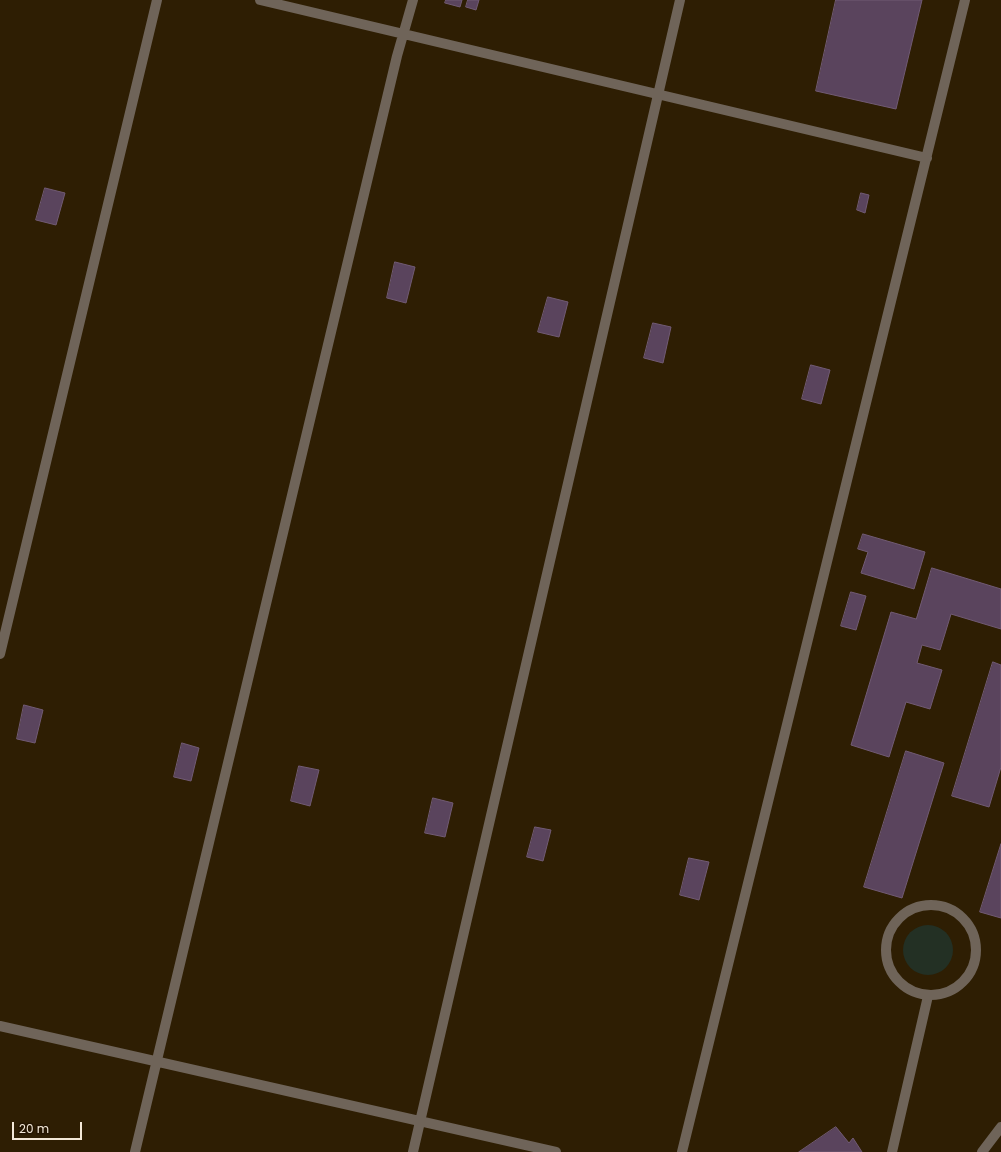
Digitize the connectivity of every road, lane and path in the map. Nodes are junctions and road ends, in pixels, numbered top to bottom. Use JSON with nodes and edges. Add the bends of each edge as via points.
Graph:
{"nodes":[{"id":1,"x":157,"y":0,"type":"edge"},
{"id":2,"x":260,"y":0,"type":"edge"},
{"id":3,"x":413,"y":0,"type":"edge"},
{"id":4,"x":680,"y":0,"type":"edge"},
{"id":5,"x":965,"y":0,"type":"edge"},
{"id":6,"x":404,"y":34,"type":"junction"},
{"id":7,"x":658,"y":94,"type":"junction"},
{"id":8,"x":927,"y":158,"type":"junction"},
{"id":9,"x":0,"y":654,"type":"edge"},
{"id":10,"x":928,"y":996,"type":"junction"},
{"id":11,"x":0,"y":1026,"type":"edge"},
{"id":12,"x":156,"y":1062,"type":"junction"},
{"id":13,"x":420,"y":1121,"type":"junction"},
{"id":14,"x":1001,"y":1127,"type":"edge"},
{"id":15,"x":135,"y":1152,"type":"edge"},
{"id":16,"x":413,"y":1152,"type":"edge"},
{"id":17,"x":556,"y":1152,"type":"edge"},
{"id":18,"x":682,"y":1152,"type":"edge"},
{"id":19,"x":892,"y":1152,"type":"edge"},
{"id":20,"x":982,"y":1152,"type":"edge"}],
"edges":[{"from":1,"to":9,"type":"street"},
{"from":2,"to":6,"type":"street"},
{"from":3,"to":6,"type":"street"},
{"from":4,"to":7,"type":"street"},
{"from":5,"to":8,"type":"street"},
{"from":6,"to":7,"type":"street"},
{"from":6,"to":12,"type":"street"},
{"from":7,"to":8,"type":"street"},
{"from":7,"to":13,"type":"street"},
{"from":8,"to":18,"type":"street"},
{"from":10,"to":10,"type":"street","via":[[950,992],[967,978],[976,958],[975,936],[963,918],[944,906],[923,905],[903,915],[889,932],[885,953],[892,974],[907,989]]},
{"from":10,"to":19,"type":"street"},
{"from":11,"to":12,"type":"street"},
{"from":12,"to":13,"type":"street"},
{"from":12,"to":15,"type":"street"},
{"from":13,"to":16,"type":"street"},
{"from":13,"to":17,"type":"street"},
{"from":14,"to":20,"type":"street"}]}
